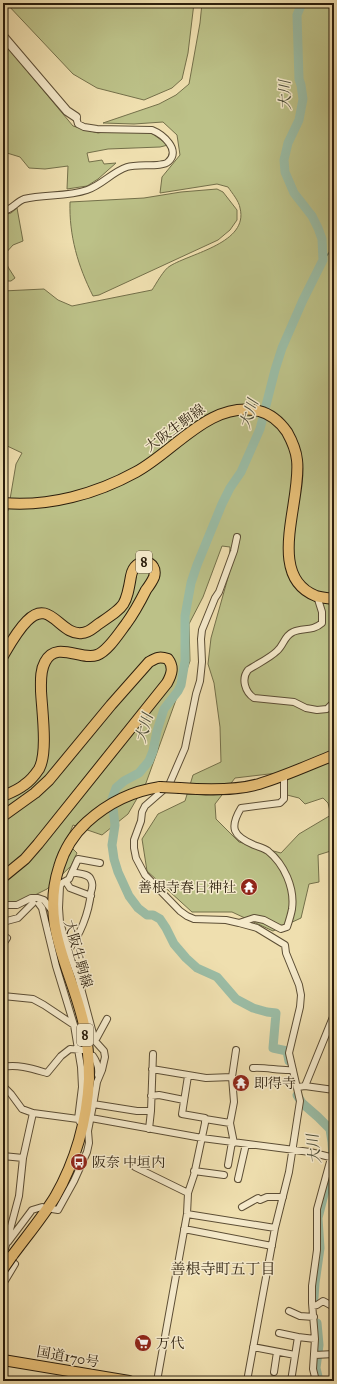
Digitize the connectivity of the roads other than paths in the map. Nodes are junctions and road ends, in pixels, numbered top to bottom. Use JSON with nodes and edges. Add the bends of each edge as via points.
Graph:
{"nodes":[{"id":1,"x":3,"y":36,"type":"edge"},
{"id":2,"x":76,"y":117,"type":"joint"},
{"id":3,"x":3,"y":211,"type":"edge"},
{"id":4,"x":3,"y":503,"type":"edge"},
{"id":5,"x":237,"y":537,"type":"dead end"},
{"id":6,"x":317,"y":596,"type":"junction"},
{"id":7,"x":334,"y":599,"type":"edge"},
{"id":8,"x":3,"y":656,"type":"edge"},
{"id":9,"x":334,"y":702,"type":"edge"},
{"id":10,"x":334,"y":755,"type":"edge"},
{"id":11,"x":284,"y":775,"type":"junction"},
{"id":12,"x":3,"y":796,"type":"edge"},
{"id":13,"x":3,"y":816,"type":"edge"},
{"id":14,"x":100,"y":863,"type":"dead end"},
{"id":15,"x":72,"y":872,"type":"junction"},
{"id":16,"x":3,"y":876,"type":"edge"},
{"id":17,"x":66,"y":882,"type":"junction"},
{"id":18,"x":91,"y":896,"type":"junction"},
{"id":19,"x":3,"y":905,"type":"edge"},
{"id":20,"x":53,"y":912,"type":"junction"},
{"id":21,"x":3,"y":922,"type":"edge"},
{"id":22,"x":239,"y":923,"type":"junction"},
{"id":23,"x":7,"y":938,"type":"dead end"},
{"id":24,"x":3,"y":944,"type":"edge"},
{"id":25,"x":67,"y":952,"type":"junction"},
{"id":26,"x":3,"y":996,"type":"edge"},
{"id":27,"x":334,"y":1010,"type":"edge"},
{"id":28,"x":107,"y":1019,"type":"dead end"},
{"id":29,"x":90,"y":1024,"type":"junction"},
{"id":30,"x":74,"y":1025,"type":"junction"},
{"id":31,"x":104,"y":1025,"type":"junction"},
{"id":32,"x":95,"y":1041,"type":"junction"},
{"id":33,"x":80,"y":1050,"type":"junction"},
{"id":34,"x":236,"y":1050,"type":"dead end"},
{"id":35,"x":153,"y":1054,"type":"dead end"},
{"id":36,"x":93,"y":1056,"type":"dead end"},
{"id":37,"x":3,"y":1067,"type":"edge"},
{"id":38,"x":253,"y":1068,"type":"dead end"},
{"id":39,"x":152,"y":1069,"type":"junction"},
{"id":40,"x":293,"y":1070,"type":"junction"},
{"id":41,"x":188,"y":1076,"type":"junction"},
{"id":42,"x":232,"y":1077,"type":"junction"},
{"id":43,"x":97,"y":1082,"type":"junction"},
{"id":44,"x":3,"y":1086,"type":"edge"},
{"id":45,"x":306,"y":1086,"type":"junction"},
{"id":46,"x":298,"y":1087,"type":"junction"},
{"id":47,"x":334,"y":1090,"type":"edge"},
{"id":48,"x":151,"y":1096,"type":"junction"},
{"id":49,"x":184,"y":1100,"type":"junction"},
{"id":50,"x":93,"y":1104,"type":"junction"},
{"id":51,"x":150,"y":1111,"type":"junction"},
{"id":52,"x":33,"y":1113,"type":"junction"},
{"id":53,"x":91,"y":1118,"type":"junction"},
{"id":54,"x":205,"y":1119,"type":"junction"},
{"id":55,"x":230,"y":1123,"type":"junction"},
{"id":56,"x":82,"y":1128,"type":"junction"},
{"id":57,"x":149,"y":1129,"type":"junction"},
{"id":58,"x":202,"y":1138,"type":"junction"},
{"id":59,"x":233,"y":1142,"type":"junction"},
{"id":60,"x":246,"y":1144,"type":"junction"},
{"id":61,"x":293,"y":1150,"type":"junction"},
{"id":62,"x":3,"y":1156,"type":"edge"},
{"id":63,"x":23,"y":1158,"type":"junction"},
{"id":64,"x":333,"y":1158,"type":"edge"},
{"id":65,"x":228,"y":1165,"type":"dead end"},
{"id":66,"x":135,"y":1167,"type":"dead end"},
{"id":67,"x":194,"y":1171,"type":"junction"},
{"id":68,"x":224,"y":1175,"type":"dead end"},
{"id":69,"x":238,"y":1179,"type":"dead end"},
{"id":70,"x":188,"y":1194,"type":"junction"},
{"id":71,"x":283,"y":1197,"type":"junction"},
{"id":72,"x":42,"y":1207,"type":"dead end"},
{"id":73,"x":242,"y":1207,"type":"dead end"},
{"id":74,"x":52,"y":1209,"type":"dead end"},
{"id":75,"x":187,"y":1214,"type":"junction"},
{"id":76,"x":276,"y":1228,"type":"junction"},
{"id":77,"x":184,"y":1229,"type":"junction"},
{"id":78,"x":272,"y":1246,"type":"junction"},
{"id":79,"x":4,"y":1247,"type":"junction"},
{"id":80,"x":6,"y":1256,"type":"edge"},
{"id":81,"x":3,"y":1269,"type":"edge"},
{"id":82,"x":3,"y":1284,"type":"edge"},
{"id":83,"x":312,"y":1306,"type":"junction"},
{"id":84,"x":334,"y":1308,"type":"edge"},
{"id":85,"x":289,"y":1311,"type":"dead end"},
{"id":86,"x":314,"y":1317,"type":"junction"},
{"id":87,"x":279,"y":1333,"type":"dead end"},
{"id":88,"x":298,"y":1337,"type":"junction"},
{"id":89,"x":315,"y":1339,"type":"junction"},
{"id":90,"x":253,"y":1347,"type":"junction"},
{"id":91,"x":277,"y":1352,"type":"junction"},
{"id":92,"x":334,"y":1354,"type":"edge"},
{"id":93,"x":295,"y":1355,"type":"junction"},
{"id":94,"x":315,"y":1355,"type":"junction"},
{"id":95,"x":3,"y":1360,"type":"edge"},
{"id":96,"x":274,"y":1372,"type":"dead end"},
{"id":97,"x":72,"y":1376,"type":"edge"},
{"id":98,"x":129,"y":1381,"type":"edge"},
{"id":99,"x":157,"y":1381,"type":"edge"},
{"id":100,"x":248,"y":1381,"type":"edge"},
{"id":101,"x":291,"y":1381,"type":"edge"},
{"id":102,"x":316,"y":1381,"type":"edge"}],
"edges":[{"from":1,"to":2,"type":"street","via":[[67,111]]},
{"from":2,"to":3,"type":"street","via":[[78,124],[84,127],[158,132],[172,147],[171,159],[163,164],[127,167],[87,190],[22,200]]},
{"from":4,"to":6,"type":"main road","name":"大阪生駒線","via":[[45,503],[113,484],[137,472],[208,420],[226,411],[260,411],[270,415],[284,429],[291,439],[298,460],[288,559],[298,583]]},
{"from":5,"to":22,"type":"street","via":[[220,592],[202,630],[200,681],[185,748],[169,785],[145,806],[134,840],[134,848],[136,858],[145,874],[180,911],[194,919]]},
{"from":6,"to":7,"type":"main road","name":"大阪生駒線"},
{"from":6,"to":9,"type":"street","via":[[322,612],[322,623],[318,627],[299,630],[287,636],[279,650],[248,670],[244,681],[246,689],[254,698],[294,702],[317,710],[327,709]]},
{"from":8,"to":12,"type":"main road","number":"8","via":[[27,621],[40,614],[52,616],[74,633],[82,634],[89,631],[122,606],[128,596],[132,569],[143,562],[152,566],[154,577],[134,612],[102,653],[91,656],[58,651],[45,660],[41,670],[44,751],[39,769],[23,786]]},
{"from":10,"to":11,"type":"main road","name":"大阪生駒線","number":"8"},
{"from":11,"to":20,"type":"main road","name":"大阪生駒線","number":"8","bridge":true,"via":[[258,784],[227,789],[145,790],[112,803],[82,826],[69,844],[53,891]]},
{"from":11,"to":22,"type":"street","via":[[284,799],[280,803],[241,808],[233,826],[242,840],[267,850],[286,873],[292,894],[292,908],[287,927],[281,929],[254,918]]},
{"from":13,"to":16,"type":"main road","via":[[49,780],[149,662],[161,657],[168,659],[172,674],[167,683],[38,844]]},
{"from":14,"to":15,"type":"street","via":[[78,859]]},
{"from":15,"to":17,"type":"street"},
{"from":15,"to":18,"type":"street","via":[[88,876],[92,880]]},
{"from":17,"to":18,"type":"street","via":[[70,888]]},
{"from":17,"to":25,"type":"street","via":[[60,886],[59,908]]},
{"from":18,"to":25,"type":"street","via":[[87,914]]},
{"from":19,"to":20,"type":"street","via":[[17,905],[31,898],[38,898],[44,900]]},
{"from":20,"to":56,"type":"main road","name":"大阪生駒線","number":"8","via":[[57,938],[78,1004],[87,1048],[89,1081]]},
{"from":21,"to":30,"type":"street","via":[[18,918],[36,904],[42,908]]},
{"from":22,"to":40,"type":"street","via":[[257,928],[285,945],[301,995],[289,1053]]},
{"from":23,"to":24,"type":"street"},
{"from":25,"to":29,"type":"street","via":[[78,976]]},
{"from":26,"to":30,"type":"street","via":[[33,999]]},
{"from":27,"to":45,"type":"street"},
{"from":28,"to":31,"type":"street"},
{"from":29,"to":31,"type":"street"},
{"from":29,"to":32,"type":"street"},
{"from":30,"to":33,"type":"street"},
{"from":31,"to":32,"type":"street"},
{"from":32,"to":43,"type":"street","via":[[104,1051],[102,1070]]},
{"from":33,"to":37,"type":"street","via":[[70,1049],[47,1073],[13,1066]]},
{"from":33,"to":56,"type":"street"},
{"from":34,"to":42,"type":"street"},
{"from":35,"to":39,"type":"street"},
{"from":36,"to":43,"type":"street","via":[[99,1069]]},
{"from":38,"to":40,"type":"street"},
{"from":39,"to":41,"type":"street"},
{"from":39,"to":48,"type":"street"},
{"from":40,"to":46,"type":"street"},
{"from":41,"to":42,"type":"street"},
{"from":41,"to":49,"type":"street"},
{"from":42,"to":55,"type":"street","via":[[234,1102]]},
{"from":43,"to":50,"type":"street"},
{"from":44,"to":52,"type":"street","via":[[22,1110]]},
{"from":45,"to":46,"type":"street"},
{"from":45,"to":47,"type":"street"},
{"from":46,"to":61,"type":"street","via":[[300,1102]]},
{"from":48,"to":49,"type":"street"},
{"from":48,"to":51,"type":"street"},
{"from":49,"to":54,"type":"street","via":[[182,1114]]},
{"from":50,"to":51,"type":"street"},
{"from":50,"to":53,"type":"street"},
{"from":51,"to":57,"type":"street"},
{"from":52,"to":56,"type":"street"},
{"from":52,"to":63,"type":"street"},
{"from":53,"to":56,"type":"street"},
{"from":53,"to":57,"type":"street"},
{"from":54,"to":55,"type":"street"},
{"from":54,"to":58,"type":"street"},
{"from":55,"to":59,"type":"street"},
{"from":56,"to":74,"type":"street","via":[[89,1143],[87,1152],[58,1210]]},
{"from":56,"to":80,"type":"main road","name":"大阪生駒線","number":"8","via":[[71,1165],[54,1198]]},
{"from":57,"to":58,"type":"street"},
{"from":58,"to":59,"type":"street"},
{"from":58,"to":67,"type":"street"},
{"from":59,"to":60,"type":"street"},
{"from":59,"to":65,"type":"street"},
{"from":60,"to":61,"type":"street"},
{"from":60,"to":69,"type":"street"},
{"from":61,"to":64,"type":"street"},
{"from":61,"to":71,"type":"street"},
{"from":62,"to":63,"type":"street"},
{"from":63,"to":79,"type":"street","via":[[19,1196]]},
{"from":64,"to":83,"type":"street","via":[[317,1209],[318,1250],[312,1286]]},
{"from":66,"to":70,"type":"street"},
{"from":67,"to":68,"type":"street"},
{"from":67,"to":70,"type":"street"},
{"from":70,"to":75,"type":"street"},
{"from":71,"to":73,"type":"street","via":[[267,1197],[260,1200],[258,1198]]},
{"from":71,"to":76,"type":"street"},
{"from":72,"to":79,"type":"street","via":[[32,1210]]},
{"from":75,"to":76,"type":"street"},
{"from":75,"to":77,"type":"street"},
{"from":76,"to":78,"type":"street"},
{"from":77,"to":78,"type":"street"},
{"from":77,"to":99,"type":"street"},
{"from":78,"to":90,"type":"street"},
{"from":79,"to":80,"type":"street"},
{"from":80,"to":81,"type":"main road","name":"大阪生駒線","number":"8","bridge":true},
{"from":80,"to":82,"type":"street","via":[[15,1264]]},
{"from":83,"to":84,"type":"street","via":[[323,1300]]},
{"from":83,"to":86,"type":"street"},
{"from":85,"to":86,"type":"street","via":[[300,1316]]},
{"from":86,"to":89,"type":"street"},
{"from":87,"to":88,"type":"street"},
{"from":88,"to":89,"type":"street"},
{"from":88,"to":93,"type":"street"},
{"from":89,"to":94,"type":"street"},
{"from":90,"to":91,"type":"street"},
{"from":90,"to":100,"type":"street"},
{"from":91,"to":93,"type":"street"},
{"from":91,"to":96,"type":"street"},
{"from":92,"to":94,"type":"street"},
{"from":93,"to":101,"type":"street"},
{"from":94,"to":102,"type":"street","via":[[313,1369]]},
{"from":95,"to":97,"type":"main road","name":"国道170号"},
{"from":97,"to":98,"type":"main road","name":"国道170号"}]}
